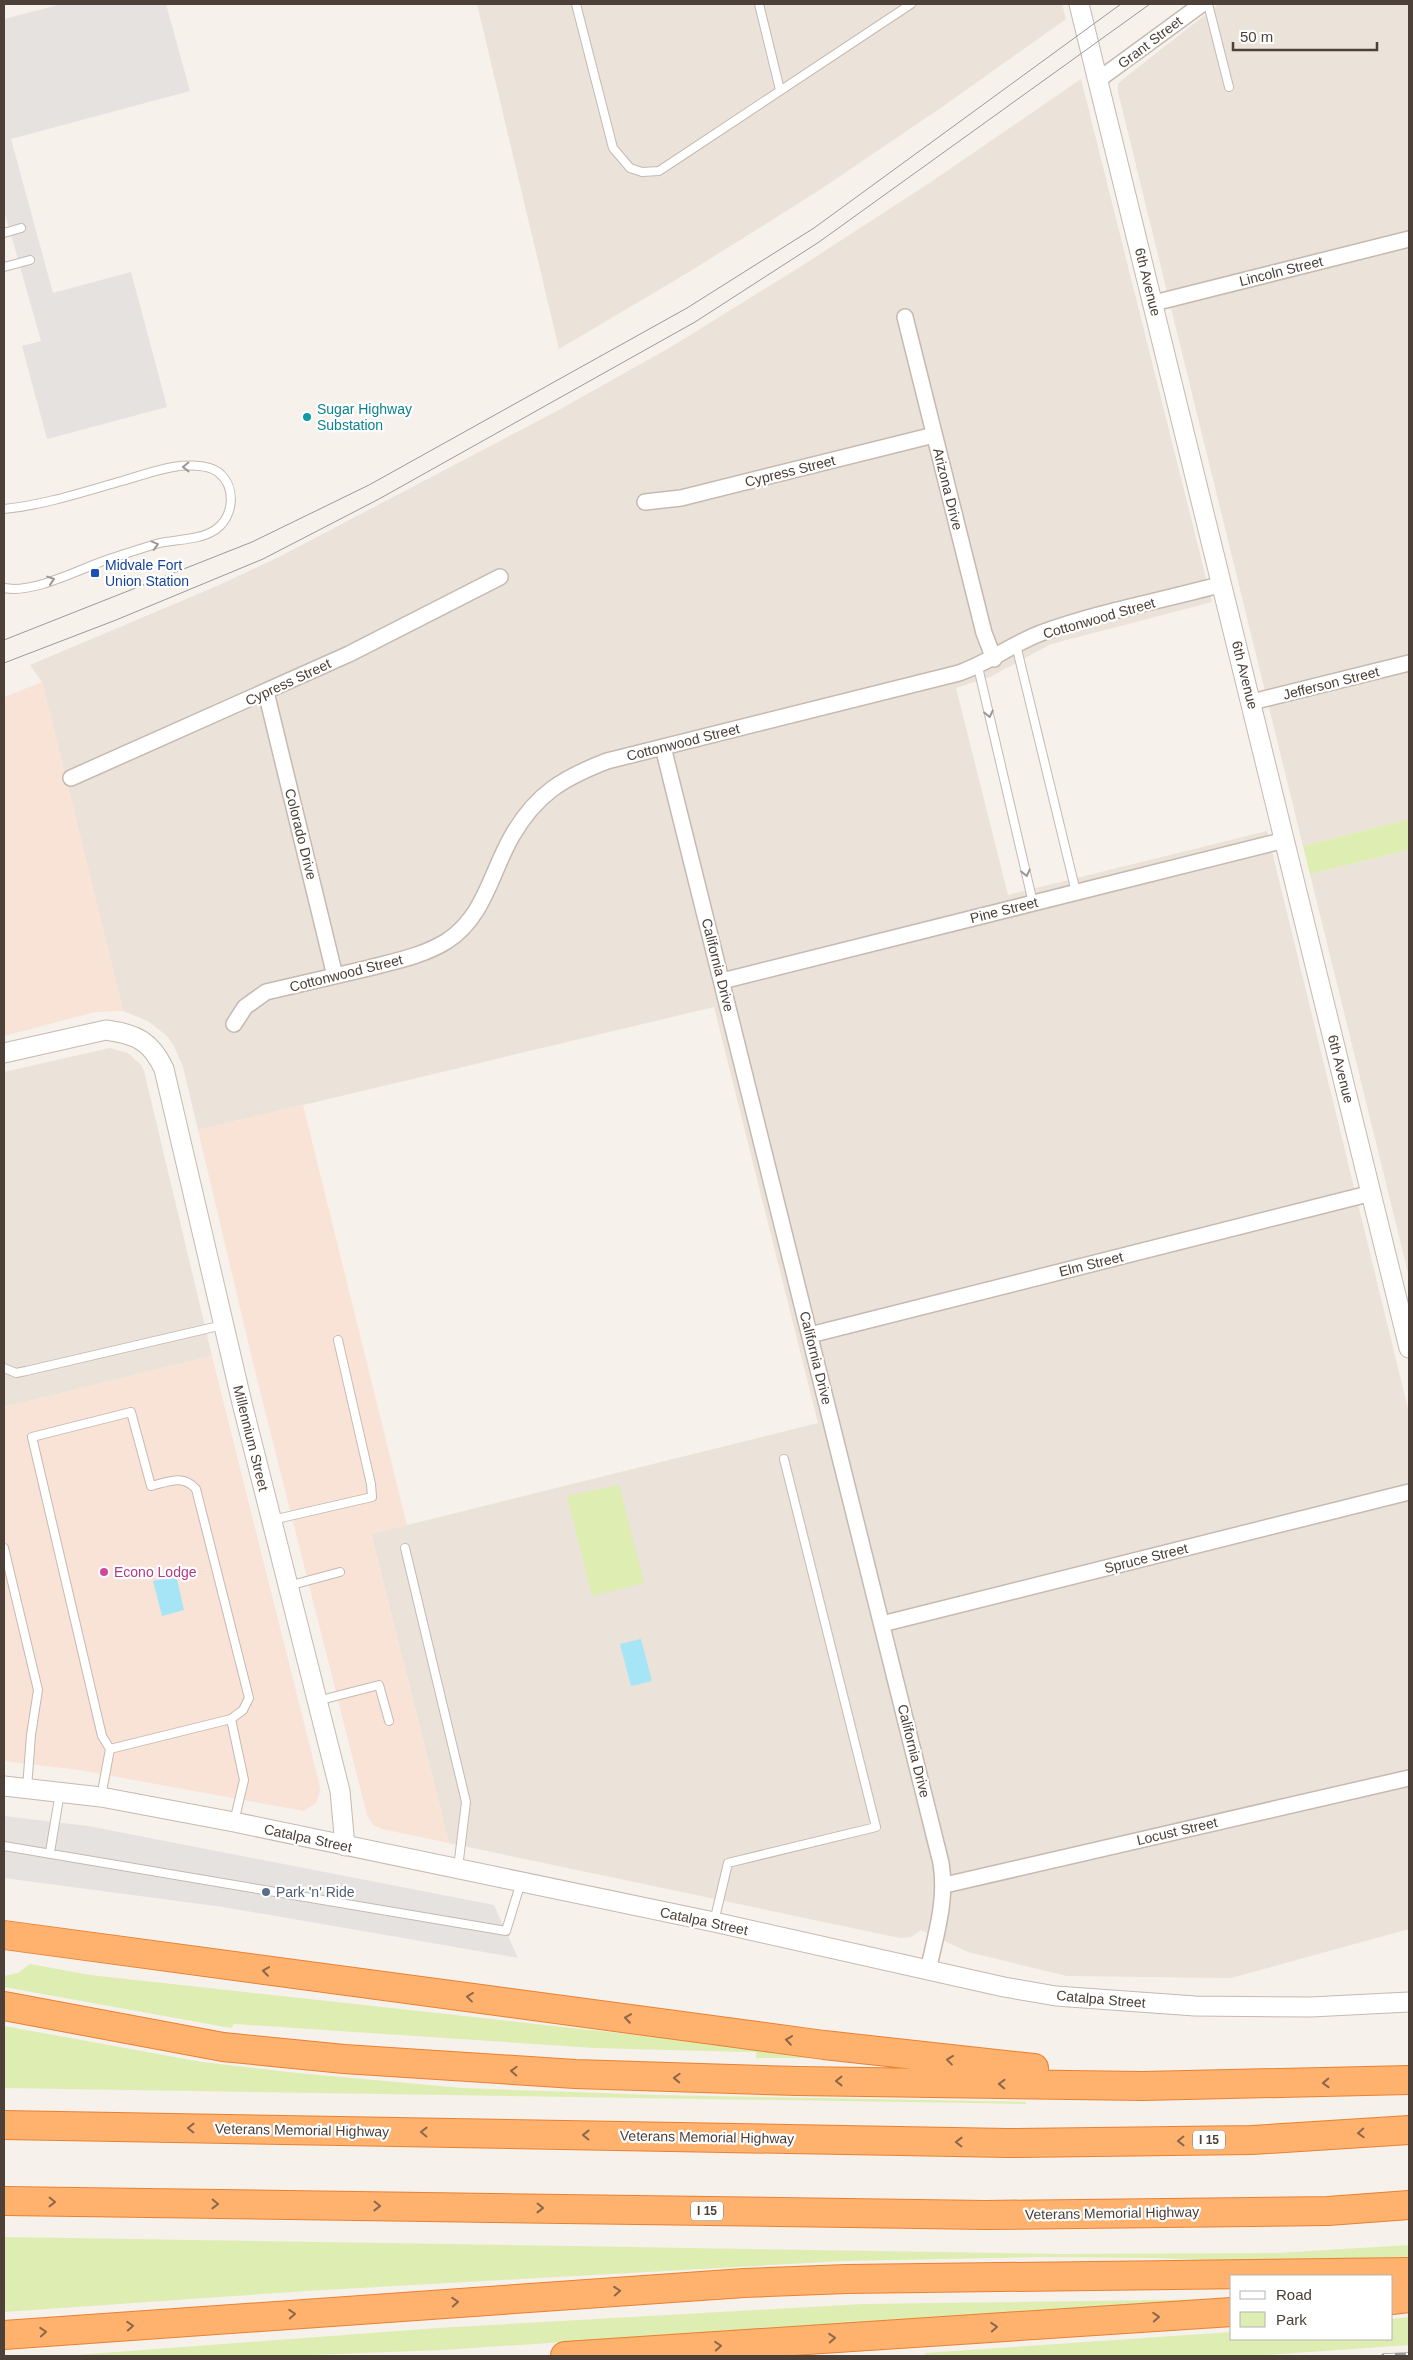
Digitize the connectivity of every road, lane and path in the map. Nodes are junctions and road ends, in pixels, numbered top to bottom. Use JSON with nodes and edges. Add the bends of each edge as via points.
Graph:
{"nodes":[{"id":1,"x":576,"y":4,"type":"edge"},
{"id":2,"x":760,"y":4,"type":"edge"},
{"id":3,"x":911,"y":4,"type":"edge"},
{"id":4,"x":1080,"y":4,"type":"edge"},
{"id":5,"x":1202,"y":4,"type":"edge"},
{"id":6,"x":1208,"y":4,"type":"edge"},
{"id":7,"x":1098,"y":80,"type":"junction"},
{"id":8,"x":1228,"y":87,"type":"dead end"},
{"id":9,"x":780,"y":90,"type":"junction"},
{"id":10,"x":21,"y":228,"type":"dead end"},
{"id":11,"x":4,"y":233,"type":"edge"},
{"id":12,"x":1409,"y":239,"type":"edge"},
{"id":13,"x":30,"y":260,"type":"dead end"},
{"id":14,"x":4,"y":266,"type":"edge"},
{"id":15,"x":1154,"y":303,"type":"junction"},
{"id":16,"x":905,"y":317,"type":"dead end"},
{"id":17,"x":934,"y":435,"type":"junction"},
{"id":18,"x":644,"y":502,"type":"dead end"},
{"id":19,"x":4,"y":509,"type":"edge"},
{"id":20,"x":500,"y":577,"type":"dead end"},
{"id":21,"x":1222,"y":584,"type":"junction"},
{"id":22,"x":4,"y":588,"type":"edge"},
{"id":23,"x":1016,"y":645,"type":"junction"},
{"id":24,"x":994,"y":659,"type":"junction"},
{"id":25,"x":1409,"y":663,"type":"edge"},
{"id":26,"x":978,"y":667,"type":"junction"},
{"id":27,"x":266,"y":692,"type":"junction"},
{"id":28,"x":1252,"y":702,"type":"junction"},
{"id":29,"x":663,"y":746,"type":"junction"},
{"id":30,"x":72,"y":778,"type":"dead end"},
{"id":31,"x":1285,"y":840,"type":"junction"},
{"id":32,"x":1076,"y":892,"type":"junction"},
{"id":33,"x":1033,"y":903,"type":"junction"},
{"id":34,"x":335,"y":976,"type":"junction"},
{"id":35,"x":722,"y":981,"type":"junction"},
{"id":36,"x":234,"y":1024,"type":"dead end"},
{"id":37,"x":4,"y":1053,"type":"edge"},
{"id":38,"x":1372,"y":1193,"type":"junction"},
{"id":39,"x":224,"y":1325,"type":"junction"},
{"id":40,"x":810,"y":1335,"type":"junction"},
{"id":41,"x":338,"y":1340,"type":"dead end"},
{"id":42,"x":1409,"y":1348,"type":"edge"},
{"id":43,"x":4,"y":1368,"type":"edge"},
{"id":44,"x":784,"y":1459,"type":"dead end"},
{"id":45,"x":1409,"y":1492,"type":"edge"},
{"id":46,"x":272,"y":1520,"type":"junction"},
{"id":47,"x":4,"y":1548,"type":"edge"},
{"id":48,"x":405,"y":1548,"type":"dead end"},
{"id":49,"x":340,"y":1572,"type":"dead end"},
{"id":50,"x":288,"y":1586,"type":"junction"},
{"id":51,"x":882,"y":1624,"type":"junction"},
{"id":52,"x":318,"y":1701,"type":"junction"},
{"id":53,"x":231,"y":1719,"type":"junction"},
{"id":54,"x":389,"y":1721,"type":"dead end"},
{"id":55,"x":110,"y":1749,"type":"junction"},
{"id":56,"x":1409,"y":1778,"type":"edge"},
{"id":57,"x":4,"y":1786,"type":"edge"},
{"id":58,"x":27,"y":1788,"type":"junction"},
{"id":59,"x":60,"y":1792,"type":"junction"},
{"id":60,"x":101,"y":1797,"type":"junction"},
{"id":61,"x":234,"y":1822,"type":"junction"},
{"id":62,"x":4,"y":1846,"type":"edge"},
{"id":63,"x":345,"y":1846,"type":"junction"},
{"id":64,"x":50,"y":1852,"type":"junction"},
{"id":65,"x":458,"y":1869,"type":"junction"},
{"id":66,"x":521,"y":1882,"type":"junction"},
{"id":67,"x":945,"y":1885,"type":"junction"},
{"id":68,"x":714,"y":1922,"type":"junction"},
{"id":69,"x":4,"y":1935,"type":"edge"},
{"id":70,"x":84,"y":1946,"type":"junction"},
{"id":71,"x":4,"y":1950,"type":"edge"},
{"id":72,"x":928,"y":1971,"type":"junction"},
{"id":73,"x":1409,"y":2002,"type":"edge"},
{"id":74,"x":4,"y":2006,"type":"edge"},
{"id":75,"x":1409,"y":2080,"type":"edge"},
{"id":76,"x":1260,"y":2085,"type":"junction"},
{"id":77,"x":4,"y":2125,"type":"edge"},
{"id":78,"x":1409,"y":2130,"type":"edge"},
{"id":79,"x":4,"y":2201,"type":"edge"},
{"id":80,"x":1409,"y":2205,"type":"edge"},
{"id":81,"x":1409,"y":2272,"type":"edge"},
{"id":82,"x":1409,"y":2298,"type":"edge"},
{"id":83,"x":1393,"y":2300,"type":"edge"},
{"id":84,"x":1230,"y":2312,"type":"edge"},
{"id":85,"x":4,"y":2335,"type":"edge"},
{"id":86,"x":565,"y":2356,"type":"edge"}],
"edges":[{"from":1,"to":9,"type":"lane","via":[[613,148],[630,168],[642,172],[660,171]]},
{"from":2,"to":9,"type":"lane"},
{"from":3,"to":9,"type":"lane"},
{"from":4,"to":7,"type":"street","name":"6th Avenue"},
{"from":5,"to":7,"type":"street","name":"Grant Street"},
{"from":6,"to":8,"type":"lane"},
{"from":7,"to":15,"type":"street","name":"6th Avenue"},
{"from":10,"to":11,"type":"lane"},
{"from":12,"to":15,"type":"street","name":"Lincoln Street"},
{"from":13,"to":14,"type":"lane"},
{"from":15,"to":21,"type":"street","name":"6th Avenue"},
{"from":16,"to":17,"type":"street","name":"Arizona Drive"},
{"from":17,"to":18,"type":"street","name":"Cypress Street","via":[[681,498]]},
{"from":17,"to":24,"type":"street","name":"Arizona Drive","via":[[984,634]]},
{"from":22,"to":19,"type":"lane","one_way":true,"via":[[15,590],[48,582],[158,543],[204,536],[216,530],[228,515],[232,497],[224,477],[215,470],[205,466],[173,467],[71,496]]},
{"from":20,"to":27,"type":"street","name":"Cypress Street","via":[[350,654]]},
{"from":21,"to":23,"type":"street","name":"Cottonwood Street","via":[[1068,624]]},
{"from":21,"to":28,"type":"street","name":"6th Avenue"},
{"from":23,"to":24,"type":"street","name":"Cottonwood Street"},
{"from":23,"to":32,"type":"lane"},
{"from":24,"to":26,"type":"street","name":"Cottonwood Street"},
{"from":25,"to":28,"type":"street","name":"Jefferson Street"},
{"from":26,"to":29,"type":"street","name":"Cottonwood Street"},
{"from":26,"to":33,"type":"lane","one_way":true},
{"from":27,"to":30,"type":"street","name":"Cypress Street"},
{"from":27,"to":34,"type":"street","name":"Colorado Drive"},
{"from":28,"to":31,"type":"street","name":"6th Avenue"},
{"from":29,"to":34,"type":"street","name":"Cottonwood Street","via":[[607,761],[552,787],[526,814],[511,837],[484,900],[468,922],[448,940],[416,956]]},
{"from":29,"to":35,"type":"street","name":"California Drive"},
{"from":31,"to":32,"type":"street","name":"Pine Street"},
{"from":31,"to":38,"type":"street","name":"6th Avenue"},
{"from":32,"to":33,"type":"street","name":"Pine Street"},
{"from":33,"to":35,"type":"street","name":"Pine Street"},
{"from":34,"to":36,"type":"street","name":"Cottonwood Street","via":[[266,992],[244,1007]]},
{"from":35,"to":40,"type":"street","name":"California Drive"},
{"from":37,"to":39,"type":"street","name":"Millennium Street","via":[[106,1030],[140,1039],[158,1056],[164,1069]]},
{"from":38,"to":40,"type":"street","name":"Elm Street"},
{"from":38,"to":42,"type":"street","name":"6th Avenue"},
{"from":39,"to":43,"type":"lane","via":[[16,1373]]},
{"from":39,"to":46,"type":"street","name":"Millennium Street"},
{"from":40,"to":51,"type":"street","name":"California Drive"},
{"from":41,"to":46,"type":"lane","via":[[372,1497]]},
{"from":44,"to":68,"type":"lane","via":[[876,1827],[728,1863]]},
{"from":45,"to":51,"type":"street","name":"Spruce Street"},
{"from":46,"to":50,"type":"street","name":"Millennium Street"},
{"from":47,"to":58,"type":"lane","via":[[38,1690]]},
{"from":48,"to":65,"type":"lane","via":[[466,1802]]},
{"from":49,"to":50,"type":"lane"},
{"from":50,"to":52,"type":"street","name":"Millennium Street"},
{"from":51,"to":67,"type":"street","name":"California Drive"},
{"from":52,"to":54,"type":"lane","via":[[379,1686]]},
{"from":52,"to":63,"type":"street","name":"Millennium Street","via":[[340,1791]]},
{"from":53,"to":55,"type":"lane"},
{"from":53,"to":55,"type":"lane","via":[[243,1710],[249,1698],[196,1489],[182,1479],[151,1486],[131,1412],[32,1437],[102,1736]]},
{"from":53,"to":61,"type":"lane","via":[[244,1780]]},
{"from":55,"to":60,"type":"lane"},
{"from":56,"to":67,"type":"street","name":"Locust Street"},
{"from":57,"to":58,"type":"street","name":"Catalpa Street"},
{"from":58,"to":59,"type":"street","name":"Catalpa Street"},
{"from":59,"to":60,"type":"street","name":"Catalpa Street"},
{"from":59,"to":64,"type":"lane"},
{"from":60,"to":61,"type":"street","name":"Catalpa Street"},
{"from":61,"to":63,"type":"street","name":"Catalpa Street"},
{"from":62,"to":64,"type":"lane"},
{"from":63,"to":65,"type":"street","name":"Catalpa Street"},
{"from":64,"to":66,"type":"lane","via":[[506,1931]]},
{"from":65,"to":66,"type":"street","name":"Catalpa Street"},
{"from":66,"to":68,"type":"street","name":"Catalpa Street"},
{"from":67,"to":72,"type":"street","name":"California Drive"},
{"from":68,"to":72,"type":"street","name":"Catalpa Street"},
{"from":69,"to":70,"type":"highway"},
{"from":70,"to":71,"type":"highway"},
{"from":76,"to":70,"type":"highway","one_way":true,"via":[[1013,2067],[843,2047]]},
{"from":72,"to":73,"type":"street","name":"Catalpa Street","via":[[1056,1996],[1195,2006],[1311,2007]]},
{"from":76,"to":74,"type":"highway","one_way":true,"via":[[797,2081],[464,2068],[223,2047]]},
{"from":75,"to":76,"type":"highway","one_way":true},
{"from":78,"to":77,"type":"highway","name":"Veterans Memorial Highway","number":"I 15","one_way":true,"via":[[1252,2140],[1008,2143]]},
{"from":79,"to":80,"type":"highway","name":"Veterans Memorial Highway","number":"I 15","one_way":true,"via":[[986,2215],[1328,2211]]},
{"from":85,"to":81,"type":"highway","one_way":true,"via":[[753,2283]]},
{"from":82,"to":83,"type":"highway"},
{"from":86,"to":84,"type":"highway","one_way":true}]}
